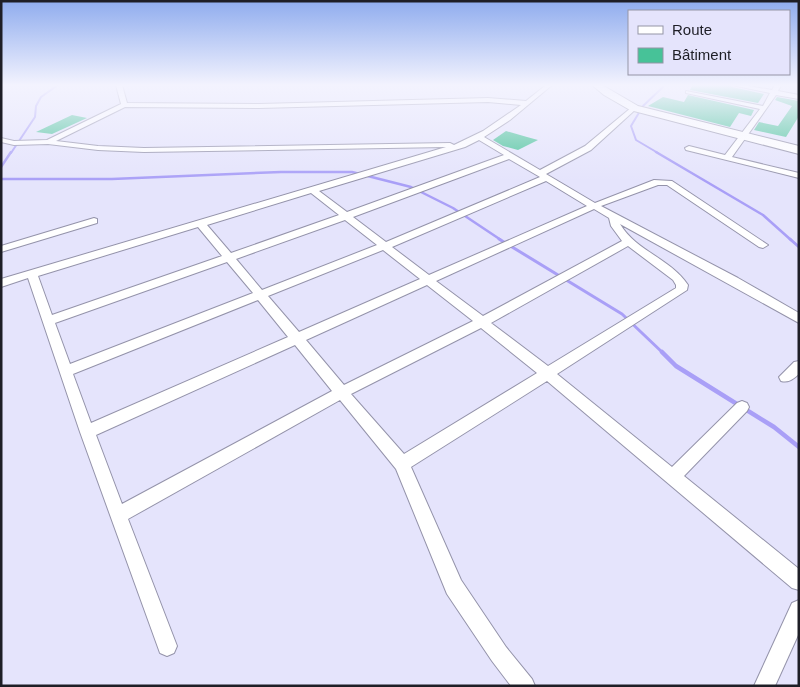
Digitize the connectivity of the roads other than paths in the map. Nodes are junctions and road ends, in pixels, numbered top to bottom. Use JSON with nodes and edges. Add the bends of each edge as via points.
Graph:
{"nodes":[{"id":1,"x":99,"y":117,"type":"edge"},
{"id":2,"x":510,"y":117,"type":"edge"},
{"id":3,"x":624,"y":117,"type":"edge"},
{"id":4,"x":669,"y":117,"type":"edge"},
{"id":5,"x":758,"y":117,"type":"edge"},
{"id":6,"x":742,"y":136,"type":"junction"},
{"id":7,"x":479,"y":138,"type":"junction"},
{"id":8,"x":1,"y":140,"type":"edge"},
{"id":9,"x":48,"y":142,"type":"junction"},
{"id":10,"x":462,"y":145,"type":"junction"},
{"id":11,"x":689,"y":148,"type":"dead end"},
{"id":12,"x":799,"y":150,"type":"edge"},
{"id":13,"x":509,"y":156,"type":"junction"},
{"id":14,"x":728,"y":158,"type":"junction"},
{"id":15,"x":543,"y":176,"type":"junction"},
{"id":16,"x":799,"y":176,"type":"edge"},
{"id":17,"x":313,"y":190,"type":"junction"},
{"id":18,"x":594,"y":206,"type":"junction"},
{"id":19,"x":346,"y":216,"type":"junction"},
{"id":20,"x":613,"y":217,"type":"junction"},
{"id":21,"x":94,"y":221,"type":"dead end"},
{"id":22,"x":201,"y":224,"type":"junction"},
{"id":23,"x":628,"y":241,"type":"junction"},
{"id":24,"x":763,"y":245,"type":"dead end"},
{"id":25,"x":385,"y":246,"type":"junction"},
{"id":26,"x":1,"y":249,"type":"edge"},
{"id":27,"x":230,"y":257,"type":"junction"},
{"id":28,"x":32,"y":274,"type":"junction"},
{"id":29,"x":430,"y":280,"type":"junction"},
{"id":30,"x":1,"y":284,"type":"edge"},
{"id":31,"x":262,"y":294,"type":"junction"},
{"id":32,"x":799,"y":319,"type":"edge"},
{"id":33,"x":49,"y":321,"type":"junction"},
{"id":34,"x":482,"y":322,"type":"junction"},
{"id":35,"x":296,"y":339,"type":"junction"},
{"id":36,"x":799,"y":366,"type":"edge"},
{"id":37,"x":66,"y":371,"type":"junction"},
{"id":38,"x":548,"y":374,"type":"junction"},
{"id":39,"x":786,"y":376,"type":"dead end"},
{"id":40,"x":342,"y":392,"type":"junction"},
{"id":41,"x":742,"y":407,"type":"dead end"},
{"id":42,"x":87,"y":432,"type":"junction"},
{"id":43,"x":402,"y":464,"type":"junction"},
{"id":44,"x":673,"y":477,"type":"junction"},
{"id":45,"x":118,"y":515,"type":"junction"},
{"id":46,"x":799,"y":581,"type":"edge"},
{"id":47,"x":799,"y":610,"type":"edge"},
{"id":48,"x":167,"y":646,"type":"dead end"},
{"id":49,"x":525,"y":686,"type":"edge"},
{"id":50,"x":764,"y":686,"type":"edge"}],
"edges":[{"from":1,"to":9,"type":"street"},
{"from":2,"to":7,"type":"street"},
{"from":3,"to":15,"type":"street","via":[[588,148]]},
{"from":4,"to":6,"type":"main road"},
{"from":5,"to":6,"type":"street"},
{"from":6,"to":12,"type":"main road"},
{"from":6,"to":14,"type":"street"},
{"from":7,"to":10,"type":"street"},
{"from":7,"to":13,"type":"street"},
{"from":8,"to":9,"type":"street"},
{"from":9,"to":10,"type":"street","via":[[144,150]]},
{"from":10,"to":17,"type":"street"},
{"from":11,"to":14,"type":"street"},
{"from":13,"to":15,"type":"street"},
{"from":13,"to":19,"type":"street"},
{"from":14,"to":16,"type":"street"},
{"from":15,"to":18,"type":"street"},
{"from":15,"to":25,"type":"street"},
{"from":17,"to":19,"type":"street"},
{"from":17,"to":22,"type":"street"},
{"from":18,"to":20,"type":"street"},
{"from":18,"to":24,"type":"street","via":[[664,181]]},
{"from":18,"to":29,"type":"street"},
{"from":19,"to":25,"type":"street"},
{"from":19,"to":27,"type":"street"},
{"from":20,"to":23,"type":"street"},
{"from":20,"to":32,"type":"street"},
{"from":21,"to":26,"type":"street"},
{"from":22,"to":27,"type":"street"},
{"from":22,"to":28,"type":"street"},
{"from":23,"to":34,"type":"street"},
{"from":23,"to":38,"type":"street","via":[[677,278],[682,290]]},
{"from":25,"to":29,"type":"street"},
{"from":25,"to":31,"type":"street"},
{"from":27,"to":31,"type":"street"},
{"from":27,"to":33,"type":"street"},
{"from":28,"to":30,"type":"street"},
{"from":28,"to":33,"type":"street"},
{"from":29,"to":34,"type":"street"},
{"from":29,"to":35,"type":"street"},
{"from":31,"to":35,"type":"street"},
{"from":31,"to":37,"type":"street"},
{"from":33,"to":37,"type":"street"},
{"from":34,"to":38,"type":"street"},
{"from":34,"to":40,"type":"street"},
{"from":35,"to":40,"type":"street"},
{"from":35,"to":42,"type":"street"},
{"from":36,"to":39,"type":"street"},
{"from":37,"to":42,"type":"street"},
{"from":38,"to":43,"type":"street"},
{"from":38,"to":44,"type":"street"},
{"from":40,"to":43,"type":"street"},
{"from":40,"to":45,"type":"street"},
{"from":41,"to":44,"type":"street"},
{"from":42,"to":45,"type":"street"},
{"from":43,"to":49,"type":"street","via":[[454,587]]},
{"from":44,"to":46,"type":"street"},
{"from":45,"to":48,"type":"street"},
{"from":47,"to":50,"type":"street"}]}
